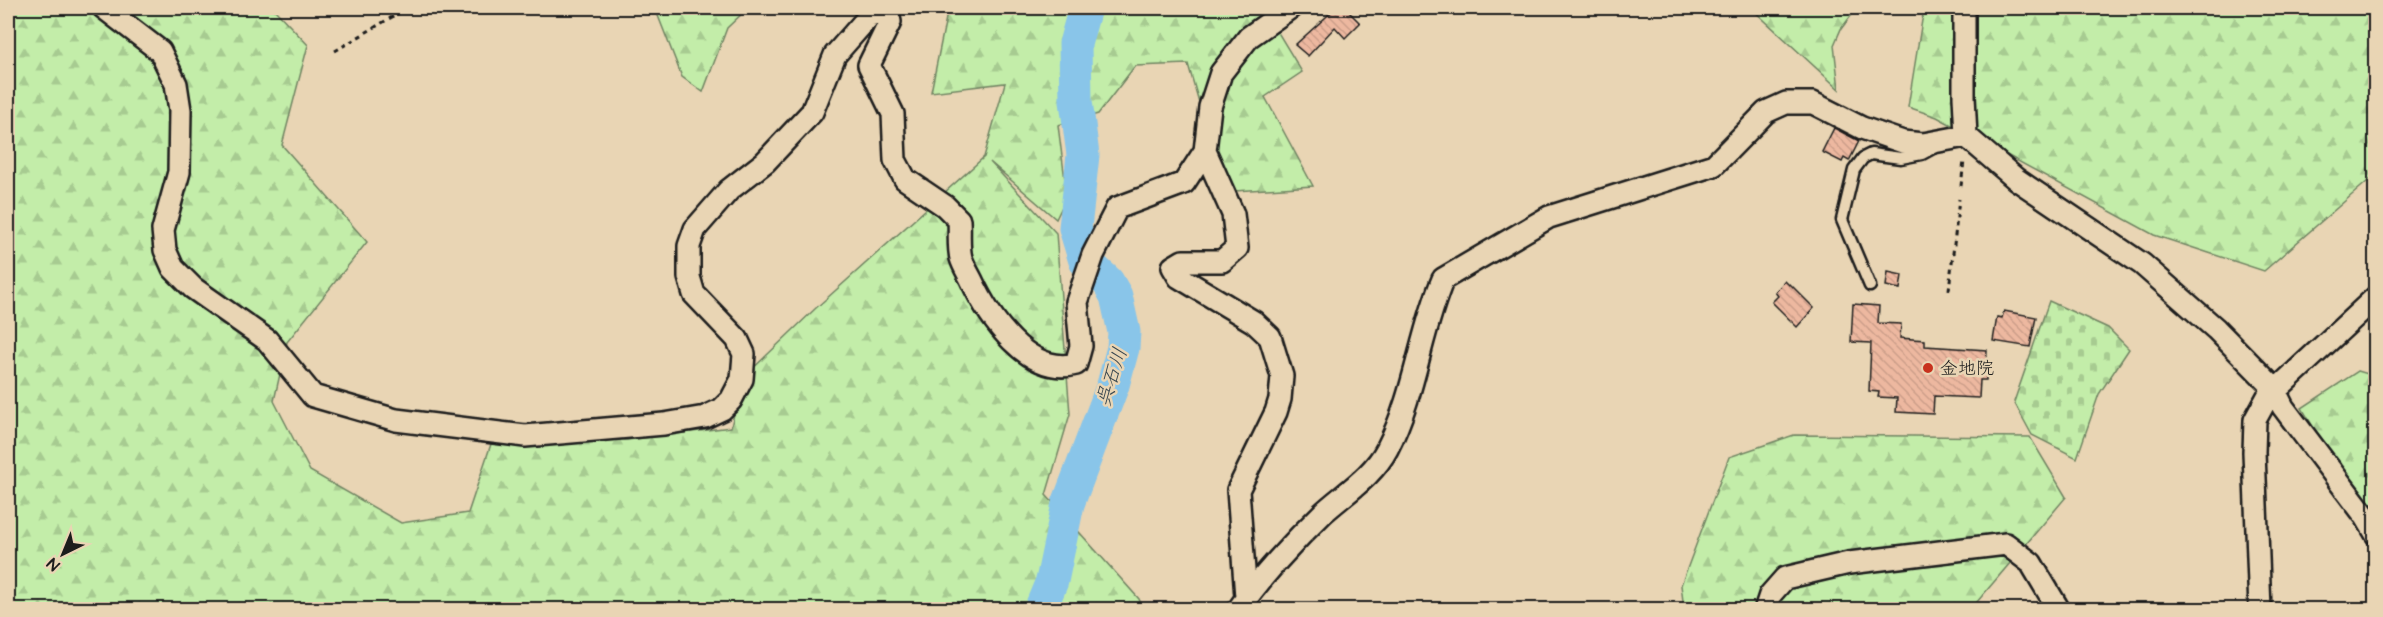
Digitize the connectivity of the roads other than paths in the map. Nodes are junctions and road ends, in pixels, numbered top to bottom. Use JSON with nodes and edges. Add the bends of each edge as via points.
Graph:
{"nodes":[{"id":1,"x":104,"y":8,"type":"edge"},
{"id":2,"x":1290,"y":8,"type":"edge"},
{"id":3,"x":1964,"y":8,"type":"edge"},
{"id":4,"x":1957,"y":138,"type":"junction"},
{"id":5,"x":1205,"y":151,"type":"junction"},
{"id":6,"x":1870,"y":286,"type":"dead end"},
{"id":7,"x":2376,"y":297,"type":"edge"},
{"id":8,"x":2274,"y":389,"type":"junction"},
{"id":9,"x":2376,"y":534,"type":"edge"},
{"id":10,"x":1242,"y":603,"type":"edge"},
{"id":11,"x":1765,"y":609,"type":"edge"},
{"id":12,"x":2059,"y":609,"type":"edge"},
{"id":13,"x":2260,"y":609,"type":"edge"}],
"edges":[{"from":1,"to":5,"type":"street","via":[[160,51],[176,84],[180,110],[179,172],[163,230],[165,250],[174,268],[193,288],[267,340],[313,396],[396,420],[525,436],[664,424],[705,417],[722,409],[742,379],[744,354],[737,339],[694,294],[689,277],[689,246],[695,229],[729,190],[765,162],[812,112],[835,55],[871,14],[888,12],[891,22],[868,65],[893,114],[895,160],[905,179],[959,220],[961,257],[983,305],[1007,336],[1032,357],[1064,368],[1076,364],[1081,346],[1077,302],[1093,255],[1117,208],[1184,183]]},
{"from":2,"to":5,"type":"street","via":[[1249,37],[1221,73],[1210,107]]},
{"from":3,"to":4,"type":"street","via":[[1964,96]]},
{"from":4,"to":6,"type":"lane","via":[[1922,154],[1901,158],[1870,154],[1854,170],[1842,220]]},
{"from":4,"to":8,"type":"street","via":[[2142,264],[2216,329]]},
{"from":4,"to":10,"type":"street","via":[[1923,144],[1903,142],[1862,128],[1813,104],[1786,104],[1766,112],[1714,165],[1550,217],[1464,264],[1443,279],[1435,297],[1413,384],[1387,450],[1366,477],[1322,514]]},
{"from":5,"to":10,"type":"street","via":[[1233,214],[1238,248],[1222,261],[1184,261],[1173,267],[1179,277],[1254,322],[1270,337],[1282,376],[1276,412],[1238,490]]},
{"from":7,"to":8,"type":"street"},
{"from":8,"to":9,"type":"street"},
{"from":8,"to":13,"type":"street","via":[[2255,420]]},
{"from":11,"to":12,"type":"street","via":[[1770,595],[1785,578],[1849,563],[2001,544],[2031,562]]}]}
